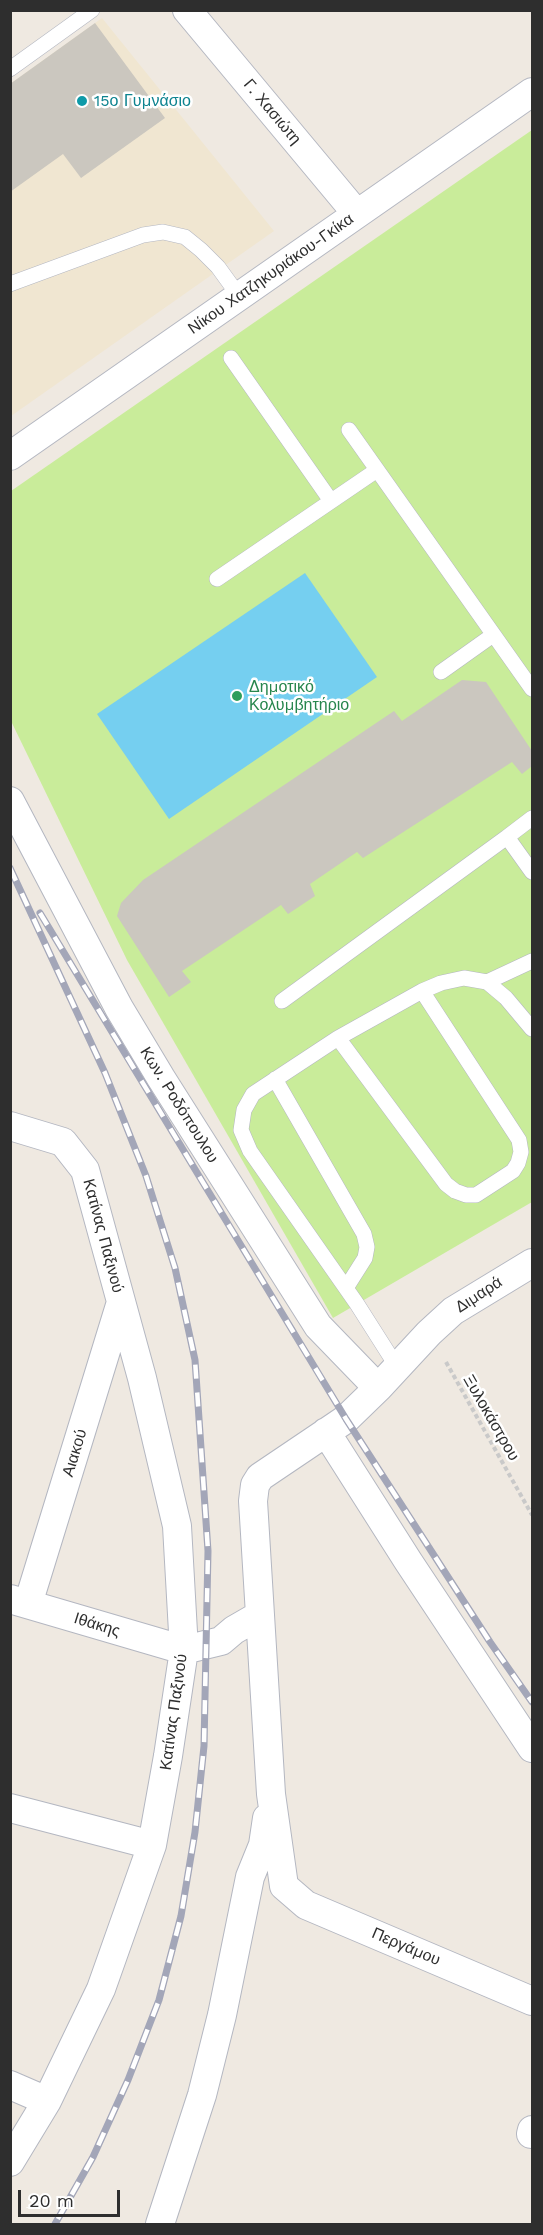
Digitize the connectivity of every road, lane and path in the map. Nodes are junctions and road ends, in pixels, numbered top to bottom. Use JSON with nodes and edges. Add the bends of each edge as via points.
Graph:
{"nodes":[{"id":1,"x":92,"y":10,"type":"edge"},
{"id":2,"x":187,"y":10,"type":"edge"},
{"id":3,"x":10,"y":69,"type":"edge"},
{"id":4,"x":532,"y":92,"type":"edge"},
{"id":5,"x":357,"y":214,"type":"junction"},
{"id":6,"x":10,"y":284,"type":"edge"},
{"id":7,"x":239,"y":297,"type":"junction"},
{"id":8,"x":231,"y":358,"type":"dead end"},
{"id":9,"x":349,"y":430,"type":"dead end"},
{"id":10,"x":10,"y":456,"type":"edge"},
{"id":11,"x":377,"y":470,"type":"junction"},
{"id":12,"x":331,"y":501,"type":"junction"},
{"id":13,"x":217,"y":579,"type":"dead end"},
{"id":14,"x":493,"y":635,"type":"junction"},
{"id":15,"x":441,"y":672,"type":"dead end"},
{"id":16,"x":532,"y":689,"type":"edge"},
{"id":17,"x":10,"y":801,"type":"edge"},
{"id":18,"x":532,"y":818,"type":"edge"},
{"id":19,"x":507,"y":837,"type":"junction"},
{"id":20,"x":532,"y":872,"type":"edge"},
{"id":21,"x":532,"y":961,"type":"edge"},
{"id":22,"x":487,"y":982,"type":"junction"},
{"id":23,"x":422,"y":991,"type":"junction"},
{"id":24,"x":282,"y":1000,"type":"dead end"},
{"id":25,"x":532,"y":1029,"type":"edge"},
{"id":26,"x":338,"y":1038,"type":"junction"},
{"id":27,"x":275,"y":1079,"type":"junction"},
{"id":28,"x":10,"y":1125,"type":"edge"},
{"id":29,"x":532,"y":1263,"type":"edge"},
{"id":30,"x":346,"y":1288,"type":"junction"},
{"id":31,"x":121,"y":1302,"type":"junction"},
{"id":32,"x":429,"y":1333,"type":"junction"},
{"id":33,"x":397,"y":1367,"type":"junction"},
{"id":34,"x":378,"y":1388,"type":"junction"},
{"id":35,"x":326,"y":1432,"type":"junction"},
{"id":36,"x":532,"y":1515,"type":"edge"},
{"id":37,"x":19,"y":1602,"type":"edge"},
{"id":38,"x":260,"y":1615,"type":"junction"},
{"id":39,"x":184,"y":1650,"type":"junction"},
{"id":40,"x":532,"y":1748,"type":"edge"},
{"id":41,"x":271,"y":1794,"type":"junction"},
{"id":42,"x":10,"y":1809,"type":"edge"},
{"id":43,"x":152,"y":1845,"type":"junction"},
{"id":44,"x":532,"y":2001,"type":"edge"},
{"id":45,"x":10,"y":2085,"type":"edge"},
{"id":46,"x":46,"y":2101,"type":"junction"},
{"id":47,"x":10,"y":2162,"type":"edge"},
{"id":48,"x":160,"y":2224,"type":"edge"}],
"edges":[{"from":1,"to":3,"type":"lane"},
{"from":2,"to":5,"type":"street","name":"Γ. Χασιώτη"},
{"from":4,"to":5,"type":"street","name":"Νίκου Χατζηκυριάκου-Γκίκα"},
{"from":5,"to":7,"type":"street","name":"Νίκου Χατζηκυριάκου-Γκίκα"},
{"from":6,"to":7,"type":"lane","via":[[143,235],[163,232],[185,237],[201,250]]},
{"from":7,"to":10,"type":"street","name":"Νίκου Χατζηκυριάκου-Γκίκα"},
{"from":8,"to":12,"type":"lane"},
{"from":9,"to":11,"type":"lane"},
{"from":11,"to":12,"type":"lane"},
{"from":11,"to":14,"type":"lane"},
{"from":12,"to":13,"type":"lane"},
{"from":14,"to":15,"type":"lane"},
{"from":14,"to":16,"type":"lane"},
{"from":17,"to":34,"type":"street","name":"Κων. Ροδόπουλου","via":[[119,1008],[161,1078],[318,1326]]},
{"from":18,"to":19,"type":"lane"},
{"from":19,"to":20,"type":"lane"},
{"from":19,"to":24,"type":"lane"},
{"from":21,"to":22,"type":"lane"},
{"from":22,"to":23,"type":"lane","via":[[464,978]]},
{"from":22,"to":25,"type":"lane"},
{"from":23,"to":26,"type":"lane"},
{"from":23,"to":26,"type":"lane","via":[[519,1140],[521,1152],[513,1171],[476,1195],[455,1191],[446,1184]]},
{"from":26,"to":27,"type":"lane"},
{"from":27,"to":30,"type":"lane","via":[[364,1234],[365,1258]]},
{"from":27,"to":30,"type":"lane","via":[[253,1094],[244,1110],[241,1130],[250,1151]]},
{"from":28,"to":31,"type":"street","name":"Κατίνας Παξινού","via":[[63,1142],[85,1170]]},
{"from":29,"to":32,"type":"street","name":"Διμαρά","via":[[453,1311]]},
{"from":30,"to":33,"type":"lane"},
{"from":31,"to":37,"type":"street","name":"Αιακού"},
{"from":31,"to":39,"type":"street","name":"Κατίνας Παξινού","via":[[177,1526]]},
{"from":32,"to":33,"type":"street","name":"Διμαρά"},
{"from":32,"to":36,"type":"path","name":"Ξυλοκάστρου"},
{"from":33,"to":34,"type":"street","name":"Διμαρά"},
{"from":34,"to":35,"type":"street","name":"Διμαρά"},
{"from":35,"to":38,"type":"street","name":"Διμαρά","via":[[266,1473],[255,1485]]},
{"from":35,"to":40,"type":"street"},
{"from":37,"to":39,"type":"street","name":"Ιθάκης"},
{"from":38,"to":39,"type":"street","via":[[221,1641]]},
{"from":38,"to":41,"type":"street"},
{"from":39,"to":43,"type":"street","name":"Κατίνας Παξινού"},
{"from":41,"to":44,"type":"street","name":"Περγάμου","via":[[284,1886],[306,1905]]},
{"from":41,"to":48,"type":"street","via":[[263,1845],[250,1877],[202,2096]]},
{"from":42,"to":43,"type":"street"},
{"from":43,"to":46,"type":"street","name":"Κατίνας Παξινού","via":[[101,1989]]},
{"from":45,"to":46,"type":"street"},
{"from":46,"to":47,"type":"street","name":"Κατίνας Παξινού"}]}
